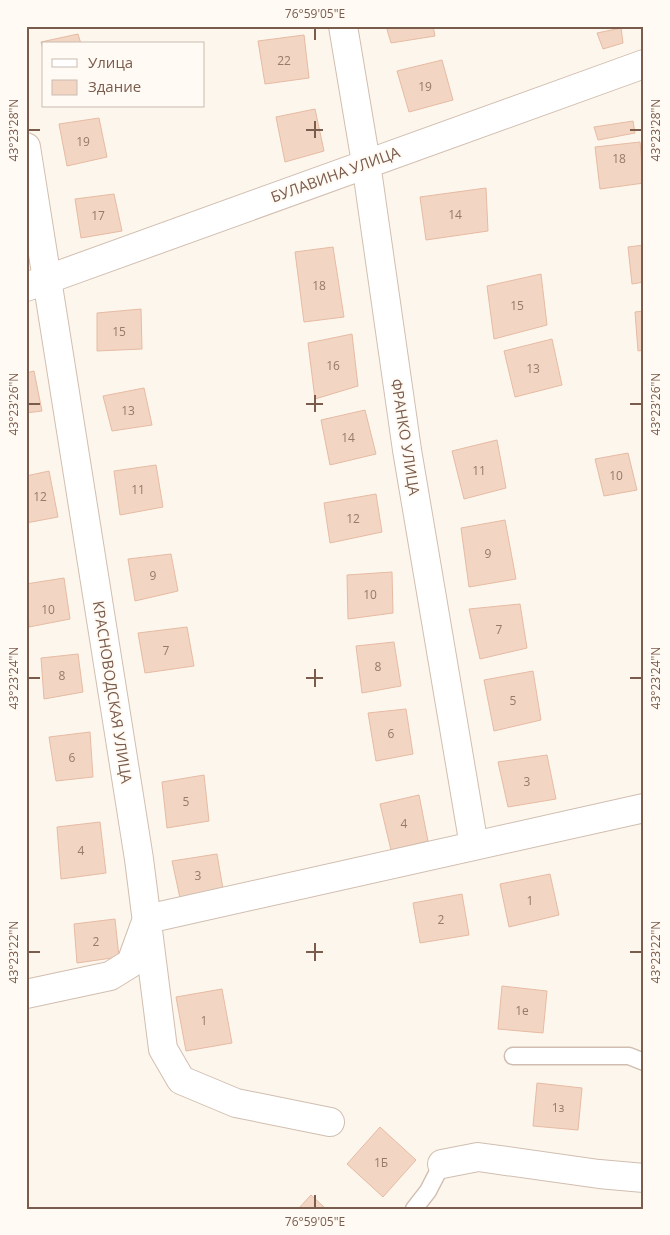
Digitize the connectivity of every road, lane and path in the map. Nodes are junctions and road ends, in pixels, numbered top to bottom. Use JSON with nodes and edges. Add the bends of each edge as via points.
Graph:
{"nodes":[{"id":1,"x":344,"y":26,"type":"edge"},
{"id":2,"x":644,"y":64,"type":"edge"},
{"id":3,"x":26,"y":147,"type":"edge"},
{"id":4,"x":366,"y":163,"type":"junction"},
{"id":5,"x":37,"y":283,"type":"edge"},
{"id":6,"x":644,"y":808,"type":"edge"},
{"id":7,"x":474,"y":846,"type":"junction"},
{"id":8,"x":147,"y":919,"type":"junction"},
{"id":9,"x":26,"y":994,"type":"edge"},
{"id":10,"x":513,"y":1056,"type":"dead end"},
{"id":11,"x":644,"y":1062,"type":"edge"},
{"id":12,"x":330,"y":1122,"type":"dead end"},
{"id":13,"x":442,"y":1164,"type":"joint"},
{"id":14,"x":644,"y":1178,"type":"edge"},
{"id":15,"x":414,"y":1209,"type":"edge"}],
"edges":[{"from":1,"to":4,"type":"street","name":"ФРАНКО УЛИЦА"},
{"from":2,"to":4,"type":"street","name":"БУЛАВИНА УЛИЦА"},
{"from":3,"to":5,"type":"street","name":"КРАСНОВОДСКАЯ УЛИЦА"},
{"from":4,"to":5,"type":"street","name":"БУЛАВИНА УЛИЦА"},
{"from":4,"to":7,"type":"street","name":"ФРАНКО УЛИЦА","via":[[407,450]]},
{"from":5,"to":8,"type":"street","name":"КРАСНОВОДСКАЯ УЛИЦА"},
{"from":6,"to":7,"type":"street"},
{"from":7,"to":8,"type":"street"},
{"from":8,"to":9,"type":"street","via":[[131,963],[110,976]]},
{"from":8,"to":12,"type":"street","name":"КРАСНОВОДСКАЯ УЛИЦА","via":[[163,1049],[181,1080],[236,1103]]},
{"from":10,"to":11,"type":"lane","via":[[629,1056]]},
{"from":13,"to":14,"type":"street","via":[[478,1157]]},
{"from":13,"to":15,"type":"lane"}]}
